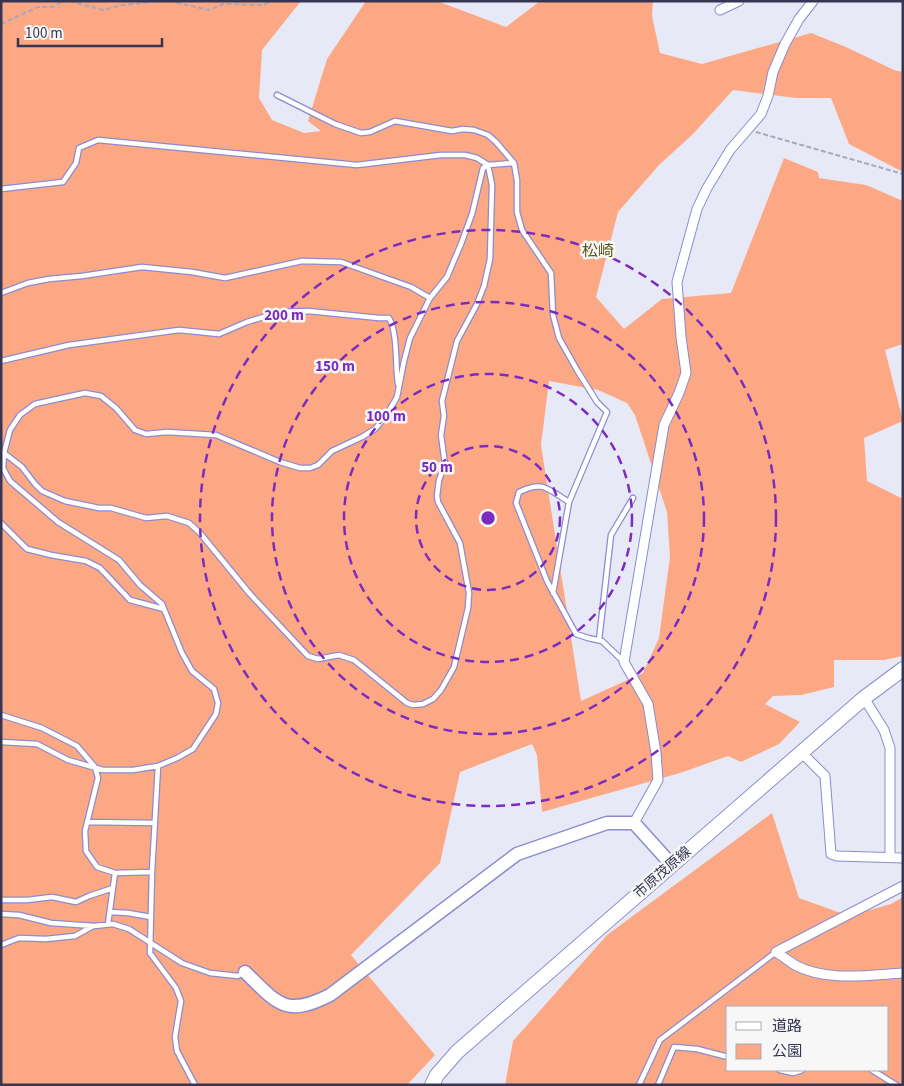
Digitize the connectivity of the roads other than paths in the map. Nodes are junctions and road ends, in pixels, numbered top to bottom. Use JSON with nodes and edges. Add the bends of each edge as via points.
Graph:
{"nodes":[{"id":1,"x":739,"y":1,"type":"edge"},
{"id":2,"x":813,"y":1,"type":"edge"},
{"id":3,"x":720,"y":10,"type":"dead end"},
{"id":4,"x":277,"y":95,"type":"dead end"},
{"id":5,"x":514,"y":163,"type":"junction"},
{"id":6,"x":488,"y":165,"type":"junction"},
{"id":7,"x":1,"y":189,"type":"edge"},
{"id":8,"x":1,"y":293,"type":"edge"},
{"id":9,"x":430,"y":298,"type":"junction"},
{"id":10,"x":1,"y":362,"type":"edge"},
{"id":11,"x":398,"y":387,"type":"junction"},
{"id":12,"x":4,"y":453,"type":"junction"},
{"id":13,"x":633,"y":498,"type":"dead end"},
{"id":14,"x":569,"y":502,"type":"junction"},
{"id":15,"x":1,"y":523,"type":"edge"},
{"id":16,"x":553,"y":593,"type":"junction"},
{"id":17,"x":164,"y":609,"type":"junction"},
{"id":18,"x":599,"y":640,"type":"junction"},
{"id":19,"x":624,"y":662,"type":"junction"},
{"id":20,"x":903,"y":669,"type":"edge"},
{"id":21,"x":864,"y":698,"type":"junction"},
{"id":22,"x":1,"y":715,"type":"edge"},
{"id":23,"x":1,"y":742,"type":"edge"},
{"id":24,"x":801,"y":752,"type":"junction"},
{"id":25,"x":158,"y":766,"type":"junction"},
{"id":26,"x":95,"y":767,"type":"junction"},
{"id":27,"x":88,"y":822,"type":"junction"},
{"id":28,"x":155,"y":823,"type":"junction"},
{"id":29,"x":634,"y":823,"type":"junction"},
{"id":30,"x":890,"y":857,"type":"junction"},
{"id":31,"x":903,"y":858,"type":"edge"},
{"id":32,"x":671,"y":864,"type":"junction"},
{"id":33,"x":152,"y":872,"type":"junction"},
{"id":34,"x":115,"y":873,"type":"junction"},
{"id":35,"x":903,"y":886,"type":"edge"},
{"id":36,"x":113,"y":888,"type":"junction"},
{"id":37,"x":1,"y":900,"type":"edge"},
{"id":38,"x":110,"y":912,"type":"junction"},
{"id":39,"x":1,"y":914,"type":"edge"},
{"id":40,"x":151,"y":917,"type":"junction"},
{"id":41,"x":108,"y":924,"type":"junction"},
{"id":42,"x":94,"y":926,"type":"junction"},
{"id":43,"x":150,"y":942,"type":"junction"},
{"id":44,"x":1,"y":945,"type":"edge"},
{"id":45,"x":776,"y":952,"type":"junction"},
{"id":46,"x":244,"y":972,"type":"joint"},
{"id":47,"x":903,"y":973,"type":"edge"},
{"id":48,"x":726,"y":1057,"type":"edge"},
{"id":49,"x":783,"y":1071,"type":"edge"},
{"id":50,"x":800,"y":1071,"type":"edge"},
{"id":51,"x":874,"y":1071,"type":"edge"},
{"id":52,"x":195,"y":1085,"type":"edge"},
{"id":53,"x":432,"y":1085,"type":"edge"},
{"id":54,"x":639,"y":1085,"type":"edge"},
{"id":55,"x":658,"y":1085,"type":"edge"},
{"id":56,"x":896,"y":1085,"type":"edge"}],
"edges":[{"from":1,"to":3,"type":"street"},
{"from":2,"to":19,"type":"street","via":[[785,44],[761,114],[730,150],[696,209],[677,282],[686,373],[664,425]]},
{"from":4,"to":5,"type":"lane","via":[[335,124],[361,133],[395,121],[452,131],[474,130],[488,135]]},
{"from":5,"to":6,"type":"lane"},
{"from":5,"to":14,"type":"lane","via":[[517,212],[522,230],[551,273],[553,315],[559,338],[597,402],[607,412]]},
{"from":6,"to":7,"type":"lane","via":[[465,155],[357,165],[98,140],[79,148],[76,163],[63,182]]},
{"from":6,"to":9,"type":"lane","via":[[483,168],[472,214],[447,277]]},
{"from":6,"to":12,"type":"lane","via":[[492,185],[490,259],[477,304],[457,341],[442,401],[444,464],[437,496],[460,543],[468,608],[454,666],[433,699],[423,704],[406,703],[354,660],[340,656],[318,659],[308,656],[189,523],[167,516],[146,518],[111,508],[65,501],[42,491],[22,467]]},
{"from":8,"to":9,"type":"lane","via":[[49,279],[142,267],[226,278],[302,261],[341,262],[411,287]]},
{"from":9,"to":11,"type":"lane","via":[[410,338]]},
{"from":10,"to":11,"type":"lane","via":[[69,345],[179,330],[219,334],[280,312],[308,311],[389,318],[394,327]]},
{"from":11,"to":12,"type":"lane","via":[[397,397],[375,429],[332,451],[318,465],[310,468],[280,462],[216,435],[146,434],[135,430],[101,396],[85,393],[36,404],[20,415],[10,430]]},
{"from":12,"to":17,"type":"lane","via":[[3,468],[10,481],[58,522],[118,560]]},
{"from":13,"to":18,"type":"lane","via":[[611,536]]},
{"from":14,"to":16,"type":"lane"},
{"from":14,"to":16,"type":"lane","via":[[541,486],[533,486],[519,492],[516,503]]},
{"from":15,"to":17,"type":"lane","via":[[27,549],[86,561],[100,568],[130,600]]},
{"from":16,"to":18,"type":"lane","via":[[576,634]]},
{"from":17,"to":25,"type":"lane","via":[[192,671],[214,689],[218,702],[216,714],[193,749]]},
{"from":18,"to":19,"type":"lane"},
{"from":19,"to":29,"type":"street","via":[[648,704],[658,780]]},
{"from":20,"to":21,"type":"main road","name":"市原茂原線"},
{"from":21,"to":24,"type":"main road","name":"市原茂原線"},
{"from":21,"to":30,"type":"street","via":[[884,730],[890,748]]},
{"from":22,"to":26,"type":"lane","via":[[42,728],[77,746]]},
{"from":23,"to":26,"type":"lane","via":[[37,744],[68,760]]},
{"from":24,"to":30,"type":"street","via":[[825,776],[831,854]]},
{"from":24,"to":32,"type":"main road","name":"市原茂原線"},
{"from":25,"to":26,"type":"lane","via":[[126,770]]},
{"from":25,"to":28,"type":"lane"},
{"from":26,"to":27,"type":"lane","via":[[98,778]]},
{"from":27,"to":28,"type":"lane"},
{"from":27,"to":34,"type":"lane","via":[[86,851],[97,867]]},
{"from":28,"to":33,"type":"lane"},
{"from":29,"to":32,"type":"street"},
{"from":29,"to":46,"type":"street","via":[[607,823],[517,854],[330,995],[314,1002],[287,1006],[274,1000]]},
{"from":30,"to":31,"type":"street"},
{"from":32,"to":53,"type":"main road","name":"市原茂原線","via":[[457,1052]]},
{"from":33,"to":34,"type":"lane"},
{"from":33,"to":40,"type":"lane"},
{"from":34,"to":36,"type":"lane"},
{"from":35,"to":45,"type":"street"},
{"from":36,"to":37,"type":"lane","via":[[76,902],[52,897]]},
{"from":36,"to":38,"type":"lane"},
{"from":38,"to":40,"type":"lane"},
{"from":38,"to":41,"type":"lane"},
{"from":39,"to":42,"type":"lane","via":[[51,923]]},
{"from":40,"to":43,"type":"lane"},
{"from":41,"to":42,"type":"lane"},
{"from":41,"to":43,"type":"lane","via":[[129,929]]},
{"from":42,"to":44,"type":"lane","via":[[75,936],[19,938]]},
{"from":43,"to":46,"type":"lane","via":[[182,963],[210,973],[238,976]]},
{"from":43,"to":52,"type":"lane","via":[[150,953],[176,988],[181,1001],[175,1037],[177,1051]]},
{"from":45,"to":47,"type":"street","via":[[797,966],[824,974]]},
{"from":45,"to":54,"type":"lane","via":[[660,1040]]},
{"from":48,"to":55,"type":"lane","via":[[674,1047]]},
{"from":49,"to":50,"type":"lane","via":[[793,1074]]},
{"from":51,"to":56,"type":"lane"}]}
